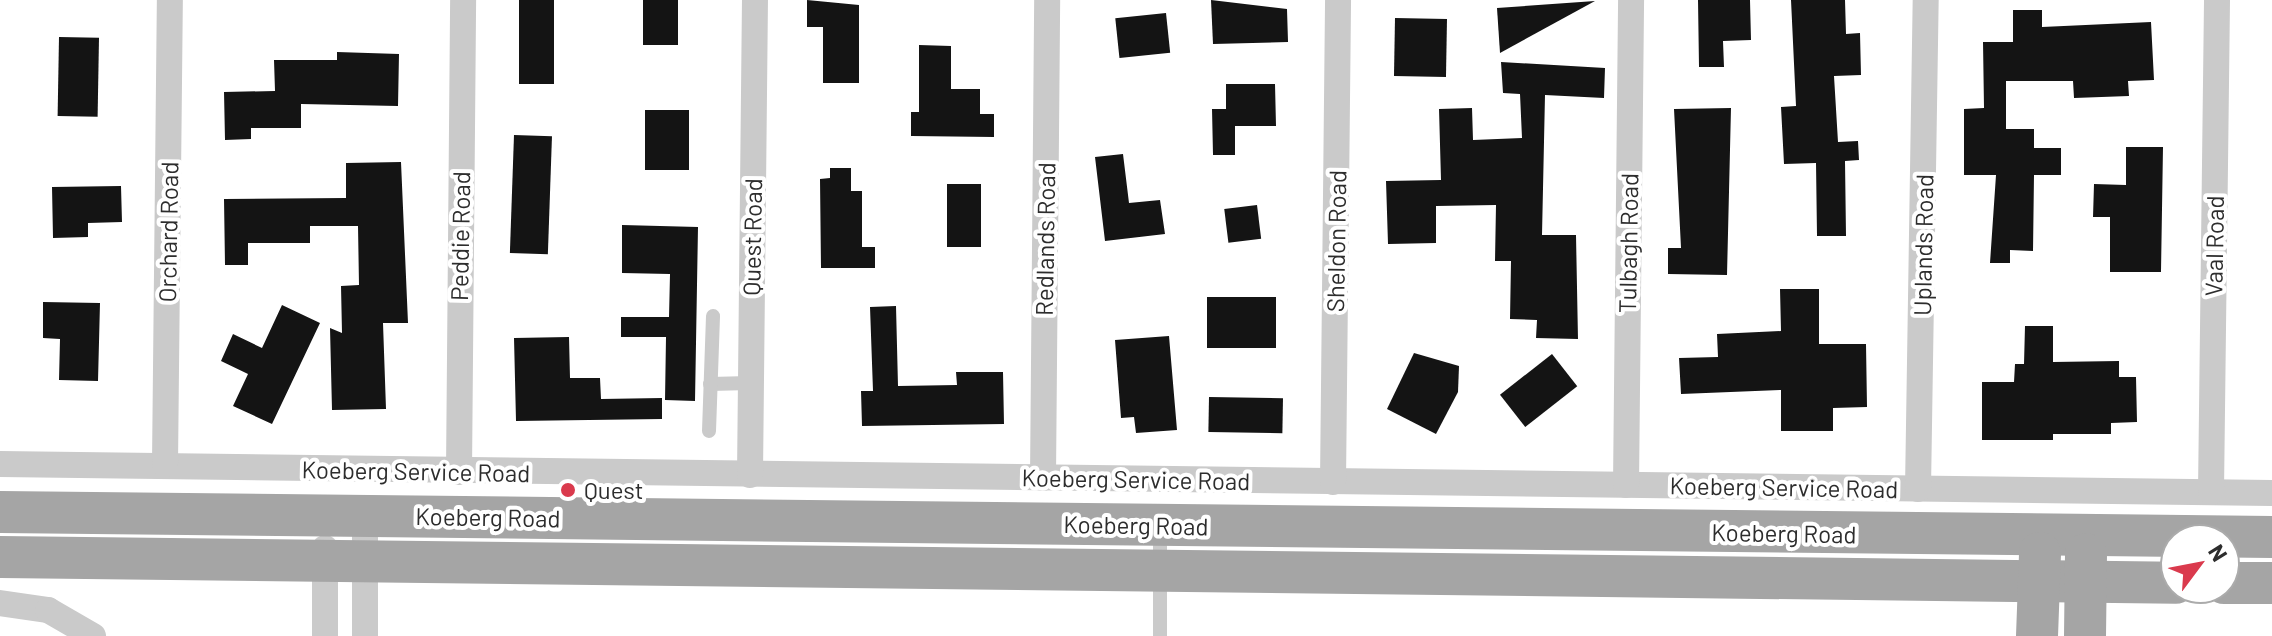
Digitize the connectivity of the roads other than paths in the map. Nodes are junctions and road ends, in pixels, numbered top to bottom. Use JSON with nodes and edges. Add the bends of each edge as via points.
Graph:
{"nodes":[{"id":1,"x":170,"y":0,"type":"edge"},
{"id":2,"x":463,"y":0,"type":"edge"},
{"id":3,"x":755,"y":0,"type":"edge"},
{"id":4,"x":1047,"y":0,"type":"edge"},
{"id":5,"x":1338,"y":0,"type":"edge"},
{"id":6,"x":1631,"y":0,"type":"edge"},
{"id":7,"x":1926,"y":0,"type":"edge"},
{"id":8,"x":2217,"y":0,"type":"edge"},
{"id":9,"x":713,"y":316,"type":"dead end"},
{"id":10,"x":750,"y":383,"type":"junction"},
{"id":11,"x":710,"y":384,"type":"junction"},
{"id":12,"x":709,"y":431,"type":"dead end"},
{"id":13,"x":0,"y":464,"type":"edge"},
{"id":14,"x":165,"y":464,"type":"junction"},
{"id":15,"x":459,"y":472,"type":"junction"},
{"id":16,"x":750,"y":475,"type":"junction"},
{"id":17,"x":1043,"y":478,"type":"junction"},
{"id":18,"x":1333,"y":482,"type":"junction"},
{"id":19,"x":1626,"y":485,"type":"junction"},
{"id":20,"x":1918,"y":489,"type":"junction"},
{"id":21,"x":2211,"y":492,"type":"junction"},
{"id":22,"x":2272,"y":493,"type":"edge"},
{"id":23,"x":0,"y":512,"type":"edge"},
{"id":24,"x":345,"y":516,"type":"junction"},
{"id":25,"x":1160,"y":525,"type":"junction"},
{"id":26,"x":2040,"y":536,"type":"junction"},
{"id":27,"x":2086,"y":537,"type":"junction"},
{"id":28,"x":2272,"y":537,"type":"edge"},
{"id":29,"x":0,"y":557,"type":"edge"},
{"id":30,"x":345,"y":560,"type":"junction"},
{"id":31,"x":1160,"y":570,"type":"junction"},
{"id":32,"x":2040,"y":581,"type":"junction"},
{"id":33,"x":2085,"y":581,"type":"junction"},
{"id":34,"x":2160,"y":583,"type":"edge"},
{"id":35,"x":2240,"y":583,"type":"edge"},
{"id":36,"x":2272,"y":583,"type":"edge"},
{"id":37,"x":0,"y":603,"type":"edge"},
{"id":38,"x":93,"y":636,"type":"edge"},
{"id":39,"x":325,"y":636,"type":"edge"},
{"id":40,"x":365,"y":636,"type":"edge"},
{"id":41,"x":1160,"y":636,"type":"edge"},
{"id":42,"x":2037,"y":636,"type":"edge"},
{"id":43,"x":2085,"y":636,"type":"edge"}],
"edges":[{"from":1,"to":14,"type":"street","name":"Orchard Road"},
{"from":2,"to":15,"type":"street","name":"Peddie Road"},
{"from":3,"to":10,"type":"street","name":"Quest Road"},
{"from":4,"to":17,"type":"street","name":"Redlands Road"},
{"from":5,"to":18,"type":"street","name":"Sheldon Road"},
{"from":6,"to":19,"type":"street","name":"Tulbagh Road"},
{"from":7,"to":20,"type":"street","name":"Uplands Road"},
{"from":8,"to":21,"type":"street","name":"Vaal Road"},
{"from":9,"to":11,"type":"lane"},
{"from":10,"to":11,"type":"lane"},
{"from":10,"to":16,"type":"street","name":"Quest Road"},
{"from":11,"to":12,"type":"lane"},
{"from":13,"to":14,"type":"street","name":"Koeberg Service Road"},
{"from":14,"to":15,"type":"street","name":"Koeberg Service Road"},
{"from":15,"to":16,"type":"street","name":"Koeberg Service Road"},
{"from":16,"to":17,"type":"street","name":"Koeberg Service Road"},
{"from":17,"to":18,"type":"street","name":"Koeberg Service Road"},
{"from":18,"to":19,"type":"street","name":"Koeberg Service Road"},
{"from":19,"to":20,"type":"street","name":"Koeberg Service Road"},
{"from":20,"to":21,"type":"street","name":"Koeberg Service Road"},
{"from":21,"to":22,"type":"street","name":"Koeberg Service Road"},
{"from":23,"to":24,"type":"main road","name":"Koeberg Road"},
{"from":24,"to":25,"type":"main road","name":"Koeberg Road"},
{"from":24,"to":30,"type":"street"},
{"from":24,"to":30,"type":"street"},
{"from":25,"to":26,"type":"main road","name":"Koeberg Road"},
{"from":25,"to":31,"type":"lane"},
{"from":26,"to":27,"type":"main road","name":"Koeberg Road"},
{"from":26,"to":32,"type":"main road"},
{"from":27,"to":28,"type":"main road","name":"Koeberg Road"},
{"from":27,"to":33,"type":"main road"},
{"from":29,"to":30,"type":"main road","name":"Koeberg Road"},
{"from":30,"to":31,"type":"main road","name":"Koeberg Road"},
{"from":30,"to":39,"type":"street"},
{"from":30,"to":40,"type":"street"},
{"from":31,"to":32,"type":"main road","name":"Koeberg Road"},
{"from":31,"to":41,"type":"lane"},
{"from":32,"to":33,"type":"main road","name":"Koeberg Road"},
{"from":32,"to":42,"type":"main road"},
{"from":33,"to":34,"type":"main road","name":"Koeberg Road"},
{"from":33,"to":43,"type":"main road"},
{"from":35,"to":36,"type":"main road"},
{"from":37,"to":38,"type":"street","via":[[48,610]]}]}
